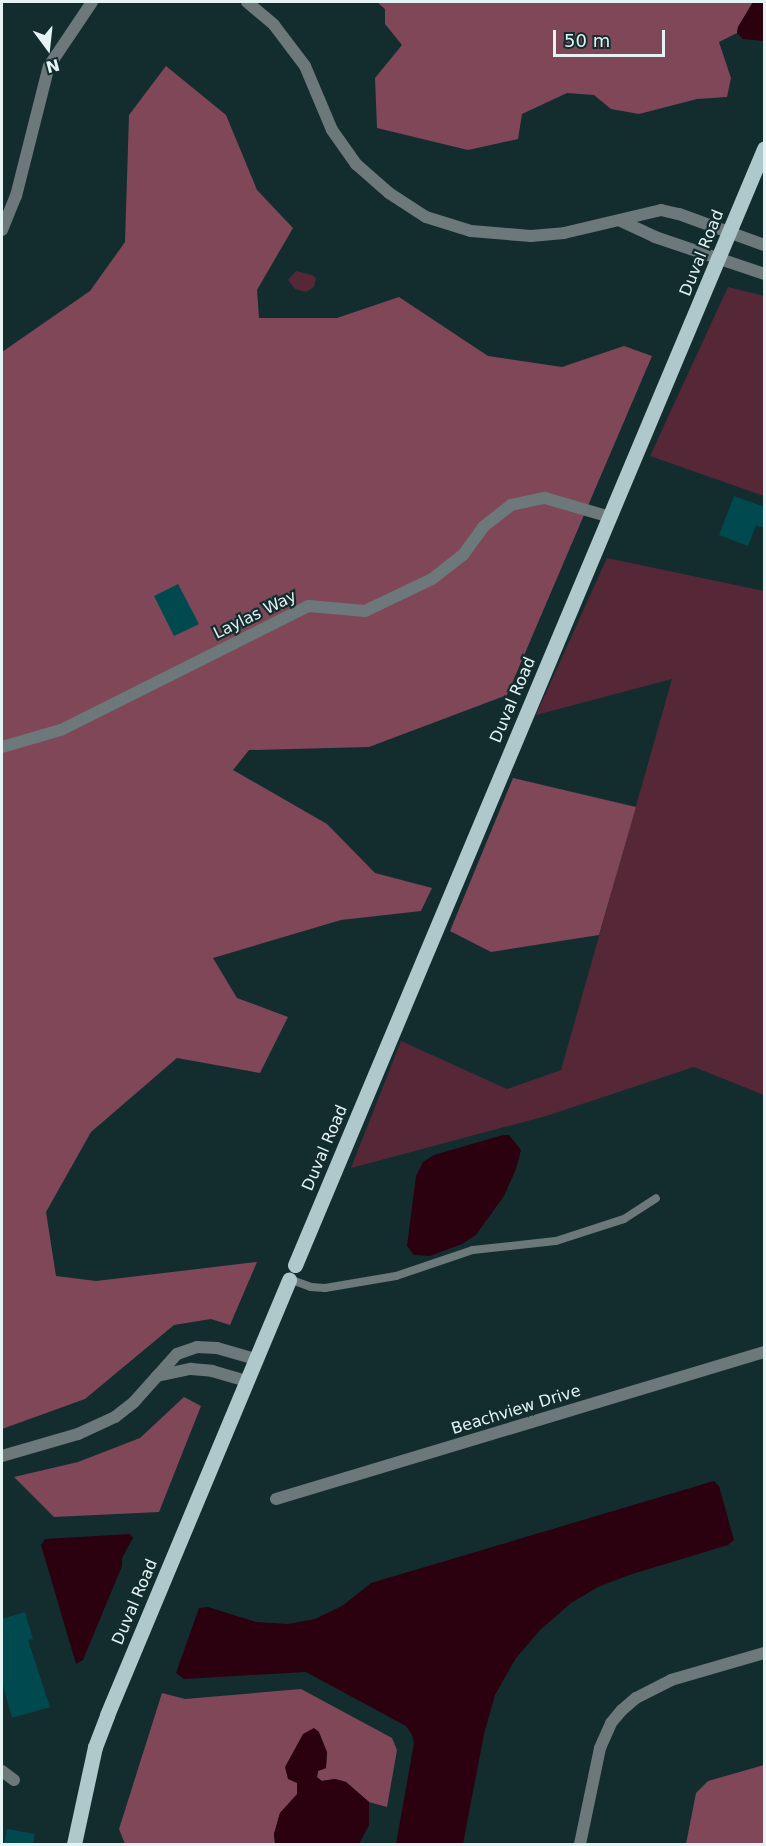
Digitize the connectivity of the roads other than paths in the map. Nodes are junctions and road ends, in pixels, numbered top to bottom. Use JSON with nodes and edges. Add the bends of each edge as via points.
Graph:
{"nodes":[{"id":1,"x":92,"y":2,"type":"edge"},
{"id":2,"x":247,"y":2,"type":"edge"},
{"id":3,"x":765,"y":149,"type":"edge"},
{"id":4,"x":621,"y":221,"type":"junction"},
{"id":5,"x":2,"y":230,"type":"edge"},
{"id":6,"x":730,"y":233,"type":"junction"},
{"id":7,"x":765,"y":245,"type":"edge"},
{"id":8,"x":720,"y":259,"type":"junction"},
{"id":9,"x":765,"y":274,"type":"edge"},
{"id":10,"x":610,"y":517,"type":"junction"},
{"id":11,"x":2,"y":747,"type":"edge"},
{"id":12,"x":656,"y":1198,"type":"dead end"},
{"id":13,"x":292,"y":1272,"type":"junction"},
{"id":14,"x":765,"y":1352,"type":"edge"},
{"id":15,"x":255,"y":1359,"type":"junction"},
{"id":16,"x":157,"y":1376,"type":"junction"},
{"id":17,"x":246,"y":1381,"type":"junction"},
{"id":18,"x":2,"y":1456,"type":"edge"},
{"id":19,"x":276,"y":1499,"type":"dead end"},
{"id":20,"x":765,"y":1653,"type":"edge"},
{"id":21,"x":2,"y":1771,"type":"edge"},
{"id":22,"x":15,"y":1780,"type":"dead end"},
{"id":23,"x":74,"y":1845,"type":"edge"},
{"id":24,"x":580,"y":1845,"type":"edge"}],
"edges":[{"from":1,"to":5,"type":"street","via":[[49,66],[16,196]]},
{"from":2,"to":4,"type":"street","via":[[274,25],[305,66],[332,130],[356,164],[408,207],[448,225],[500,235],[564,233]]},
{"from":3,"to":6,"type":"main road","name":"Duval Road"},
{"from":4,"to":6,"type":"street","via":[[661,210]]},
{"from":4,"to":8,"type":"street"},
{"from":6,"to":7,"type":"street"},
{"from":6,"to":8,"type":"main road","name":"Duval Road"},
{"from":8,"to":9,"type":"street"},
{"from":8,"to":10,"type":"main road","name":"Duval Road"},
{"from":10,"to":11,"type":"street","name":"Laylas Way","via":[[544,498],[511,505],[483,527],[463,555],[423,584],[365,610],[309,606],[61,730]]},
{"from":10,"to":13,"type":"main road","name":"Duval Road"},
{"from":12,"to":13,"type":"lane","via":[[624,1219],[556,1241],[473,1250],[396,1276],[325,1288],[312,1287]]},
{"from":13,"to":15,"type":"main road","name":"Duval Road"},
{"from":14,"to":19,"type":"street","name":"Beachview Drive"},
{"from":15,"to":16,"type":"street","via":[[217,1348],[196,1347],[177,1354]]},
{"from":15,"to":17,"type":"main road","name":"Duval Road"},
{"from":16,"to":17,"type":"street","via":[[191,1369]]},
{"from":16,"to":18,"type":"street","via":[[134,1402],[97,1427]]},
{"from":17,"to":23,"type":"main road","name":"Duval Road","via":[[103,1726]]},
{"from":20,"to":24,"type":"street","via":[[671,1680],[622,1710],[611,1723],[600,1748]]},
{"from":21,"to":22,"type":"street"}]}
